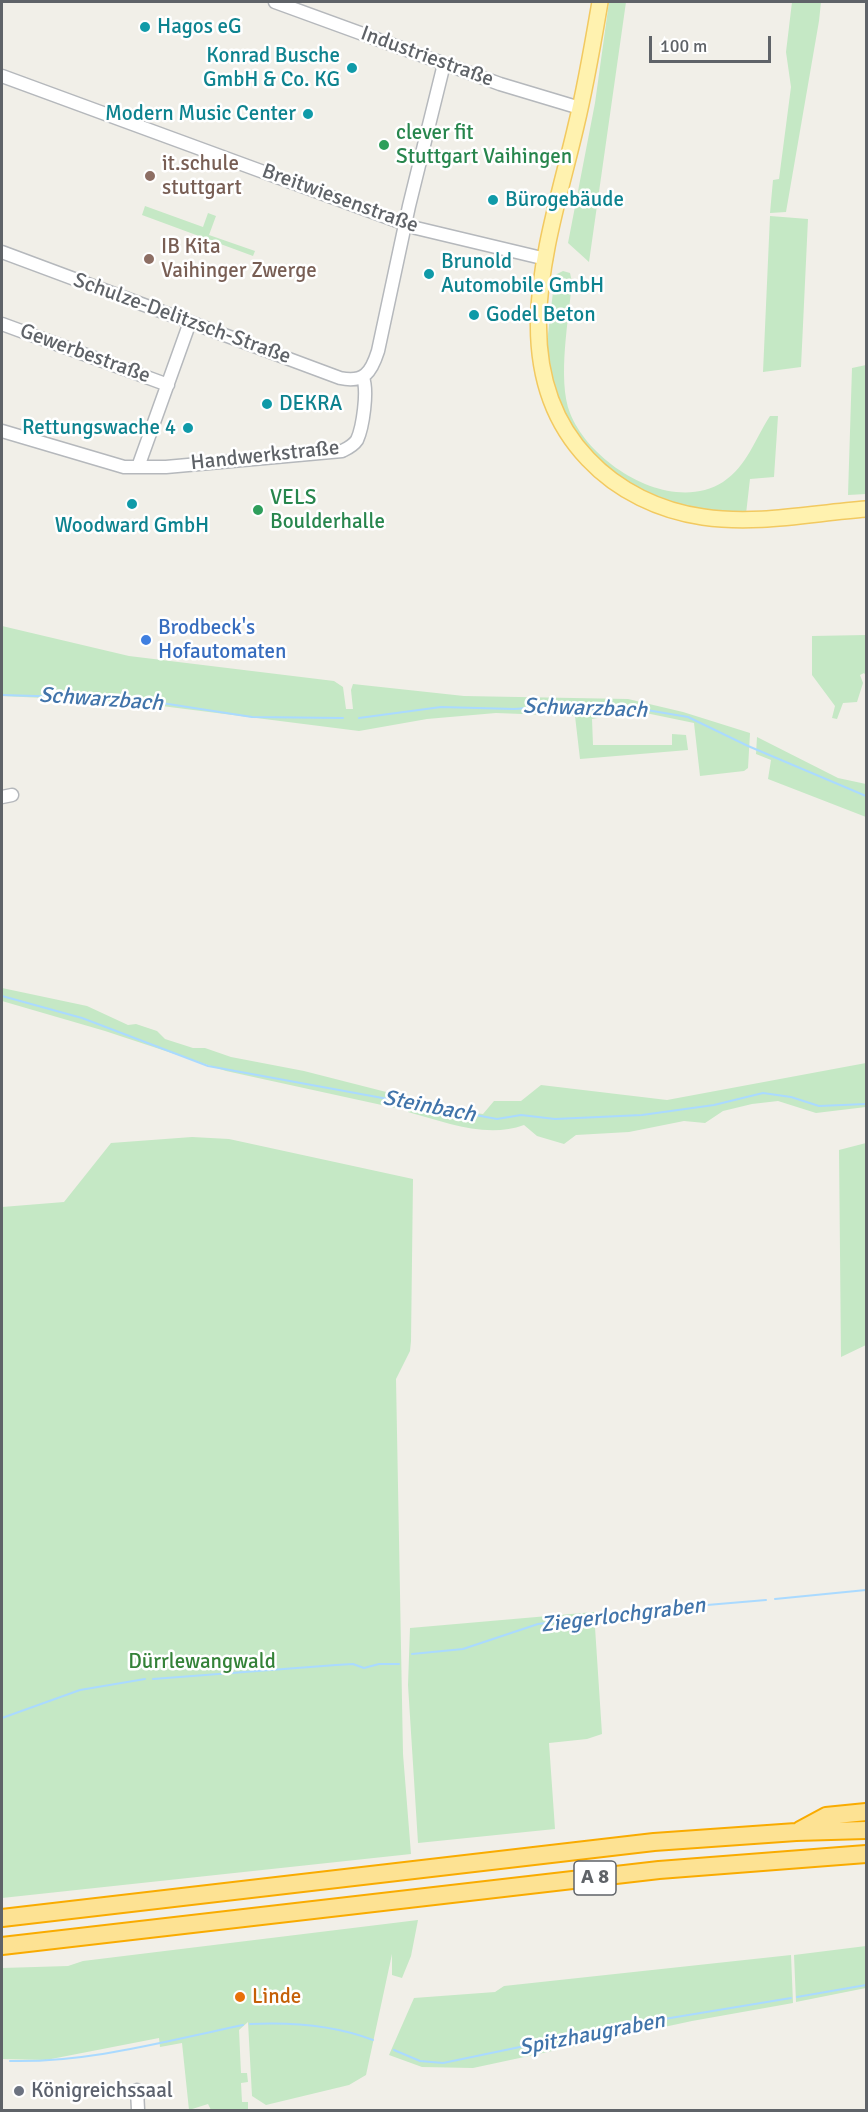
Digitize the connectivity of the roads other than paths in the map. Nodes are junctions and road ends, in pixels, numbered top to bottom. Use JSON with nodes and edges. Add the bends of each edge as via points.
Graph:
{"nodes":[{"id":1,"x":275,"y":2,"type":"edge"},
{"id":2,"x":600,"y":2,"type":"edge"},
{"id":3,"x":444,"y":64,"type":"junction"},
{"id":4,"x":2,"y":76,"type":"edge"},
{"id":5,"x":580,"y":108,"type":"junction"},
{"id":6,"x":405,"y":224,"type":"junction"},
{"id":7,"x":2,"y":252,"type":"edge"},
{"id":8,"x":546,"y":259,"type":"junction"},
{"id":9,"x":190,"y":322,"type":"junction"},
{"id":10,"x":2,"y":324,"type":"edge"},
{"id":11,"x":363,"y":378,"type":"junction"},
{"id":12,"x":168,"y":385,"type":"junction"},
{"id":13,"x":2,"y":431,"type":"edge"},
{"id":14,"x":138,"y":467,"type":"junction"},
{"id":15,"x":867,"y":509,"type":"edge"},
{"id":16,"x":867,"y":1812,"type":"edge"},
{"id":17,"x":867,"y":1830,"type":"edge"},
{"id":18,"x":796,"y":1832,"type":"junction"},
{"id":19,"x":867,"y":1854,"type":"edge"},
{"id":20,"x":2,"y":1918,"type":"edge"},
{"id":21,"x":2,"y":1946,"type":"edge"},
{"id":22,"x":137,"y":2090,"type":"dead end"},
{"id":23,"x":138,"y":2110,"type":"edge"}],
"edges":[{"from":1,"to":3,"type":"street","name":"Industriestraße"},
{"from":2,"to":5,"type":"main road"},
{"from":3,"to":5,"type":"street","name":"Industriestraße"},
{"from":3,"to":6,"type":"street"},
{"from":4,"to":6,"type":"street","name":"Breitwiesenstraße"},
{"from":5,"to":8,"type":"main road"},
{"from":6,"to":8,"type":"street","name":"Breitwiesenstraße"},
{"from":6,"to":11,"type":"street","via":[[378,351],[372,369]]},
{"from":7,"to":9,"type":"street","name":"Schulze-Delitzsch-Straße"},
{"from":8,"to":15,"type":"main road","via":[[538,321],[542,378],[548,397],[561,424],[583,453],[626,490],[664,508],[704,517],[757,519]]},
{"from":9,"to":11,"type":"street","name":"Schulze-Delitzsch-Straße","via":[[340,378]]},
{"from":9,"to":12,"type":"street","name":"Gewerbestraße"},
{"from":10,"to":12,"type":"street","name":"Gewerbestraße"},
{"from":11,"to":14,"type":"street","name":"Handwerkstraße","via":[[366,392],[358,438],[350,448]]},
{"from":12,"to":14,"type":"street","name":"Gewerbestraße"},
{"from":13,"to":14,"type":"street","name":"Handwerkstraße","via":[[124,467]]},
{"from":16,"to":18,"type":"highway","number":"A 8","via":[[826,1816]]},
{"from":17,"to":18,"type":"highway","number":"A 8"},
{"from":18,"to":20,"type":"highway","number":"A 8","via":[[654,1842]]},
{"from":19,"to":21,"type":"highway","number":"A 8","via":[[700,1866]]},
{"from":22,"to":23,"type":"street"}]}
